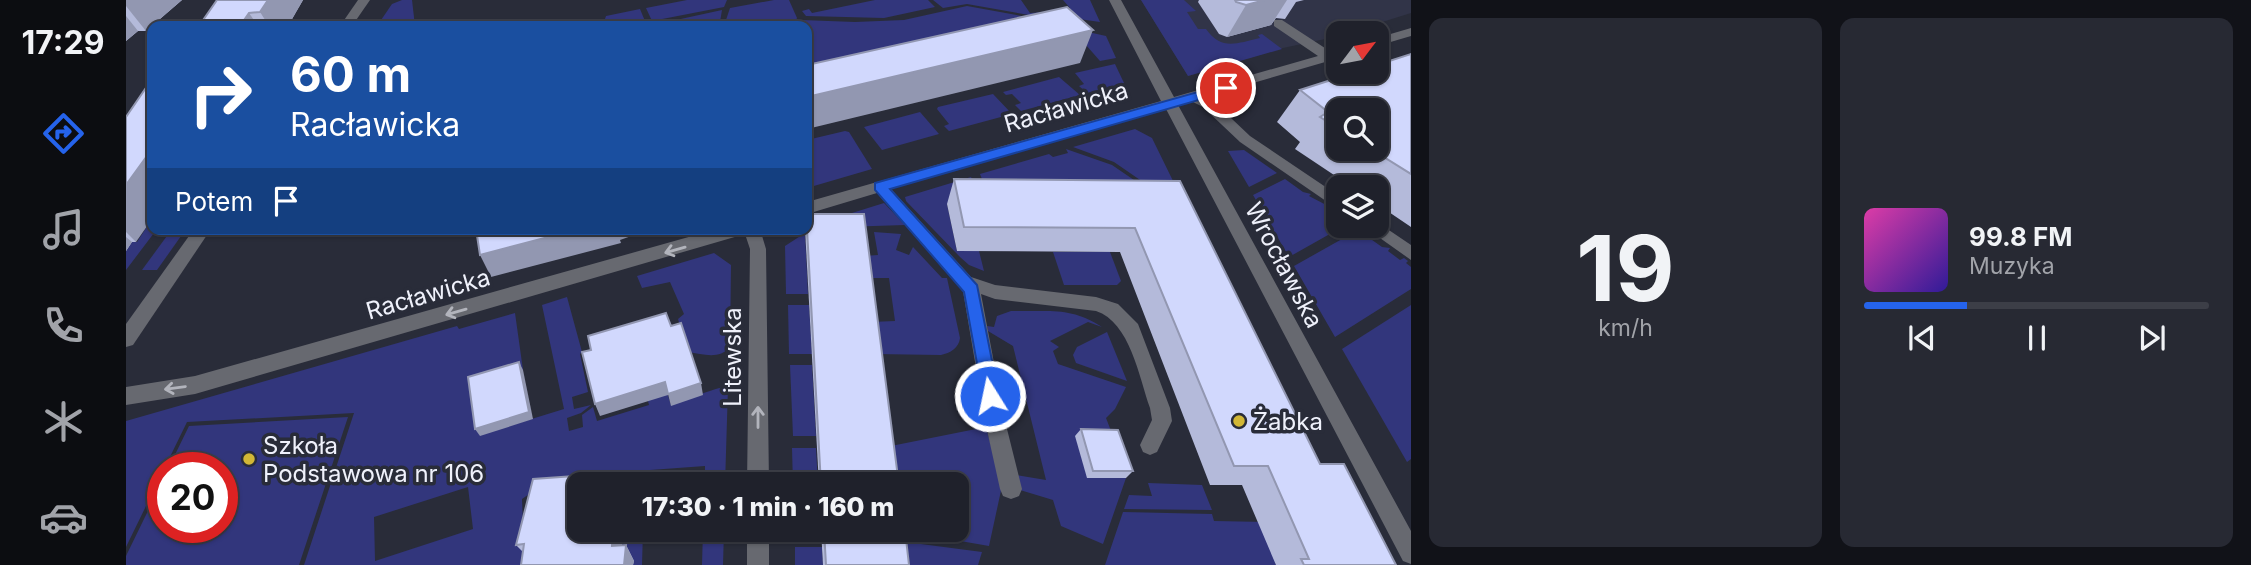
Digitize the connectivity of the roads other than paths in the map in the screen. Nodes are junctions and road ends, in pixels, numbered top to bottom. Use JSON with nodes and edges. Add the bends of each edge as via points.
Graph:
{"nodes":[{"id":1,"x":364,"y":0,"type":"edge"},
{"id":2,"x":1115,"y":0,"type":"edge"},
{"id":3,"x":349,"y":21,"type":"edge"},
{"id":4,"x":1278,"y":23,"type":"dead end"},
{"id":5,"x":1411,"y":32,"type":"edge"},
{"id":6,"x":1390,"y":38,"type":"edge"},
{"id":7,"x":1326,"y":50,"type":"edge"},
{"id":8,"x":1326,"y":57,"type":"edge"},
{"id":9,"x":1194,"y":97,"type":"junction"},
{"id":10,"x":1171,"y":103,"type":"junction"},
{"id":11,"x":880,"y":187,"type":"junction"},
{"id":12,"x":1326,"y":195,"type":"edge"},
{"id":13,"x":812,"y":207,"type":"edge"},
{"id":14,"x":199,"y":235,"type":"edge"},
{"id":15,"x":719,"y":235,"type":"edge"},
{"id":16,"x":754,"y":235,"type":"edge"},
{"id":17,"x":1388,"y":238,"type":"edge"},
{"id":18,"x":1411,"y":254,"type":"edge"},
{"id":19,"x":968,"y":283,"type":"junction"},
{"id":20,"x":126,"y":339,"type":"edge"},
{"id":21,"x":126,"y":396,"type":"edge"},
{"id":22,"x":1150,"y":445,"type":"dead end"},
{"id":23,"x":758,"y":472,"type":"edge"},
{"id":24,"x":1011,"y":489,"type":"dead end"},
{"id":25,"x":758,"y":542,"type":"edge"},
{"id":26,"x":1411,"y":553,"type":"edge"},
{"id":27,"x":758,"y":565,"type":"edge"}],
"edges":[{"from":1,"to":3,"type":"street"},
{"from":2,"to":10,"type":"street","name":"Wrocławska"},
{"from":4,"to":7,"type":"street"},
{"from":5,"to":6,"type":"street"},
{"from":8,"to":9,"type":"street","name":"Racławicka"},
{"from":9,"to":10,"type":"street","name":"Racławicka"},
{"from":9,"to":12,"type":"street"},
{"from":10,"to":11,"type":"street","name":"Racławicka"},
{"from":10,"to":26,"type":"street","name":"Wrocławska"},
{"from":11,"to":13,"type":"street","name":"Racławicka"},
{"from":11,"to":19,"type":"street"},
{"from":14,"to":20,"type":"street"},
{"from":15,"to":21,"type":"street","name":"Racławicka","one_way":true,"via":[[204,383]]},
{"from":23,"to":16,"type":"street","name":"Litewska","one_way":true,"via":[[758,249]]},
{"from":17,"to":18,"type":"street"},
{"from":19,"to":22,"type":"street","via":[[995,292],[1096,304],[1125,319],[1160,408],[1162,421]]},
{"from":19,"to":24,"type":"street"},
{"from":25,"to":27,"type":"street"}]}
